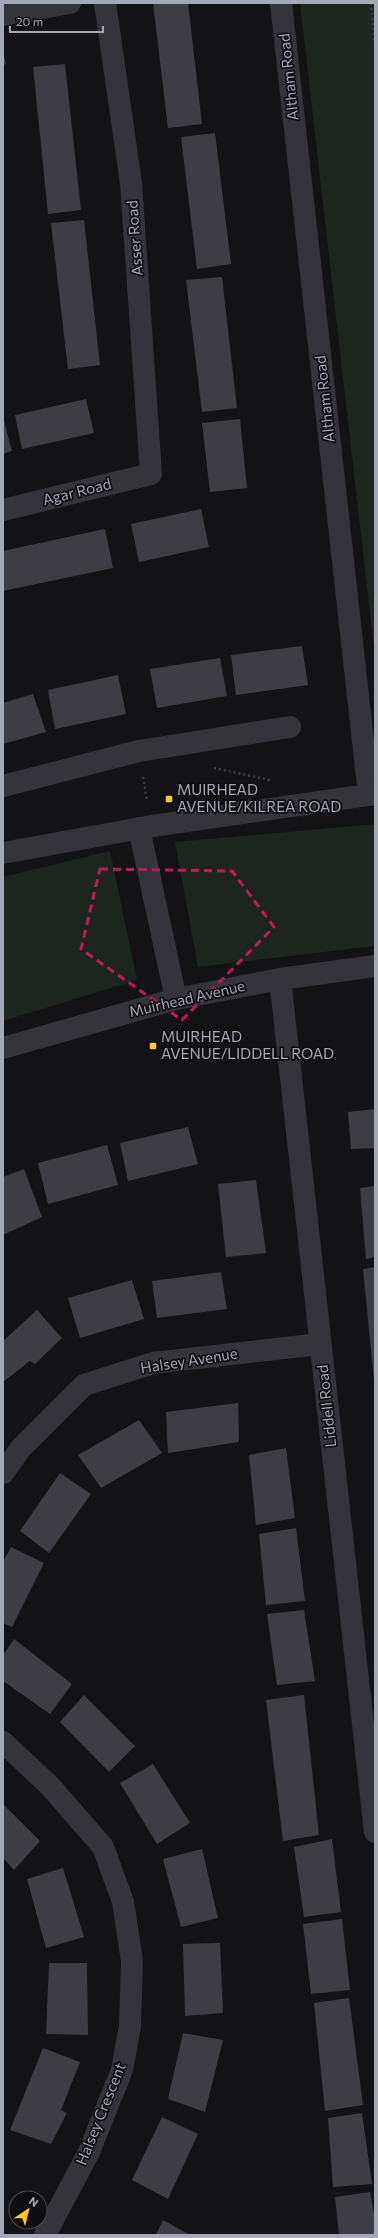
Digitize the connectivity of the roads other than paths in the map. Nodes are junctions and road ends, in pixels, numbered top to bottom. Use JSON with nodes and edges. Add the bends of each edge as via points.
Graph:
{"nodes":[{"id":1,"x":70,"y":3,"type":"edge"},
{"id":2,"x":105,"y":3,"type":"edge"},
{"id":3,"x":281,"y":3,"type":"edge"},
{"id":4,"x":3,"y":15,"type":"edge"},
{"id":5,"x":151,"y":474,"type":"joint"},
{"id":6,"x":3,"y":510,"type":"edge"},
{"id":7,"x":290,"y":727,"type":"dead end"},
{"id":8,"x":3,"y":786,"type":"edge"},
{"id":9,"x":372,"y":794,"type":"edge"},
{"id":10,"x":145,"y":827,"type":"junction"},
{"id":11,"x":3,"y":854,"type":"edge"},
{"id":12,"x":375,"y":966,"type":"edge"},
{"id":13,"x":280,"y":979,"type":"junction"},
{"id":14,"x":176,"y":999,"type":"junction"},
{"id":15,"x":3,"y":1048,"type":"edge"},
{"id":16,"x":320,"y":1344,"type":"junction"},
{"id":17,"x":3,"y":1472,"type":"edge"},
{"id":18,"x":3,"y":1742,"type":"edge"},
{"id":19,"x":375,"y":1832,"type":"edge"},
{"id":20,"x":45,"y":2235,"type":"edge"}],
"edges":[{"from":1,"to":4,"type":"street"},
{"from":2,"to":5,"type":"street","name":"Asser Road","via":[[131,183]]},
{"from":3,"to":9,"type":"street","name":"Altham Road"},
{"from":5,"to":6,"type":"street","name":"Agar Road"},
{"from":7,"to":8,"type":"street","via":[[139,751]]},
{"from":9,"to":10,"type":"street"},
{"from":10,"to":11,"type":"street"},
{"from":10,"to":14,"type":"street"},
{"from":12,"to":13,"type":"street","name":"Muirhead Avenue"},
{"from":13,"to":14,"type":"street","name":"Muirhead Avenue"},
{"from":13,"to":16,"type":"street","name":"Liddell Road"},
{"from":14,"to":15,"type":"street","name":"Muirhead Avenue"},
{"from":16,"to":17,"type":"street","name":"Halsey Avenue","via":[[153,1364],[84,1385],[21,1448]]},
{"from":16,"to":19,"type":"street","name":"Liddell Road"},
{"from":18,"to":20,"type":"street","name":"Halsey Crescent","via":[[50,1786],[103,1847],[123,1902],[132,1961],[130,2026],[122,2070],[89,2152]]}]}
